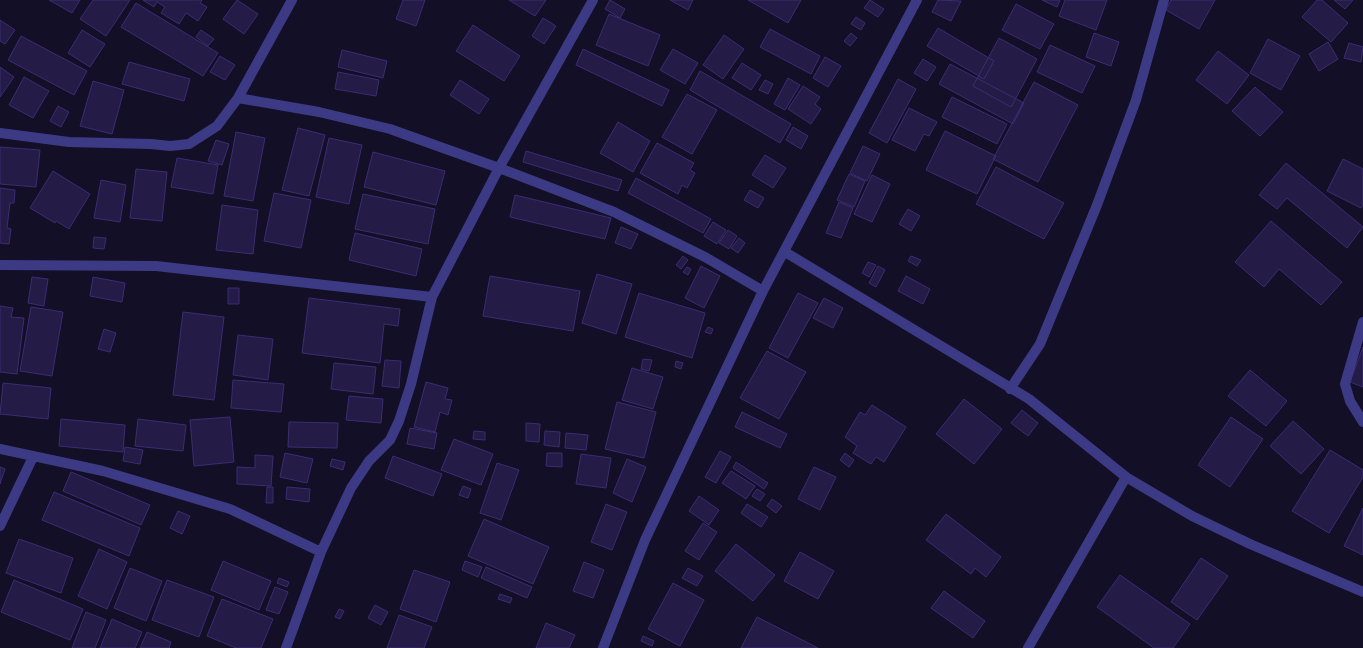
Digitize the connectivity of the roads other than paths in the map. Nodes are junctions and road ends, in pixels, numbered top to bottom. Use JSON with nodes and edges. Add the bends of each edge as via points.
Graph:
{"nodes":[{"id":1,"x":292,"y":0,"type":"edge"},
{"id":2,"x":593,"y":0,"type":"edge"},
{"id":3,"x":916,"y":0,"type":"edge"},
{"id":4,"x":1164,"y":0,"type":"edge"},
{"id":5,"x":238,"y":98,"type":"junction"},
{"id":6,"x":0,"y":133,"type":"edge"},
{"id":7,"x":499,"y":168,"type":"junction"},
{"id":8,"x":785,"y":252,"type":"junction"},
{"id":9,"x":0,"y":265,"type":"edge"},
{"id":10,"x":764,"y":291,"type":"junction"},
{"id":11,"x":432,"y":297,"type":"junction"},
{"id":12,"x":1363,"y":322,"type":"edge"},
{"id":13,"x":1010,"y":389,"type":"junction"},
{"id":14,"x":1363,"y":422,"type":"edge"},
{"id":15,"x":0,"y":449,"type":"edge"},
{"id":16,"x":33,"y":457,"type":"junction"},
{"id":17,"x":1126,"y":477,"type":"junction"},
{"id":18,"x":0,"y":526,"type":"edge"},
{"id":19,"x":321,"y":552,"type":"junction"},
{"id":20,"x":1363,"y":592,"type":"edge"},
{"id":21,"x":286,"y":648,"type":"edge"},
{"id":22,"x":603,"y":648,"type":"edge"},
{"id":23,"x":1028,"y":648,"type":"edge"}],
"edges":[{"from":1,"to":5,"type":"street"},
{"from":2,"to":7,"type":"street"},
{"from":3,"to":8,"type":"street"},
{"from":4,"to":13,"type":"street","via":[[1136,100],[1094,212],[1040,344]]},
{"from":5,"to":6,"type":"street","via":[[217,126],[189,144],[170,146],[69,142]]},
{"from":5,"to":7,"type":"street","via":[[319,112],[390,129]]},
{"from":7,"to":10,"type":"street","via":[[614,212],[705,257]]},
{"from":7,"to":11,"type":"street"},
{"from":8,"to":10,"type":"street"},
{"from":8,"to":13,"type":"street"},
{"from":9,"to":11,"type":"street","via":[[156,266]]},
{"from":10,"to":22,"type":"street","via":[[645,540]]},
{"from":11,"to":19,"type":"street","via":[[411,384],[399,421],[390,440],[369,462],[351,488]]},
{"from":12,"to":14,"type":"street","via":[[1345,384],[1350,401]]},
{"from":13,"to":17,"type":"street","via":[[1029,399]]},
{"from":15,"to":16,"type":"street"},
{"from":16,"to":18,"type":"street"},
{"from":16,"to":19,"type":"street","via":[[103,471],[230,509]]},
{"from":17,"to":20,"type":"street","via":[[1192,516],[1250,544]]},
{"from":17,"to":23,"type":"street"},
{"from":19,"to":21,"type":"street"}]}
